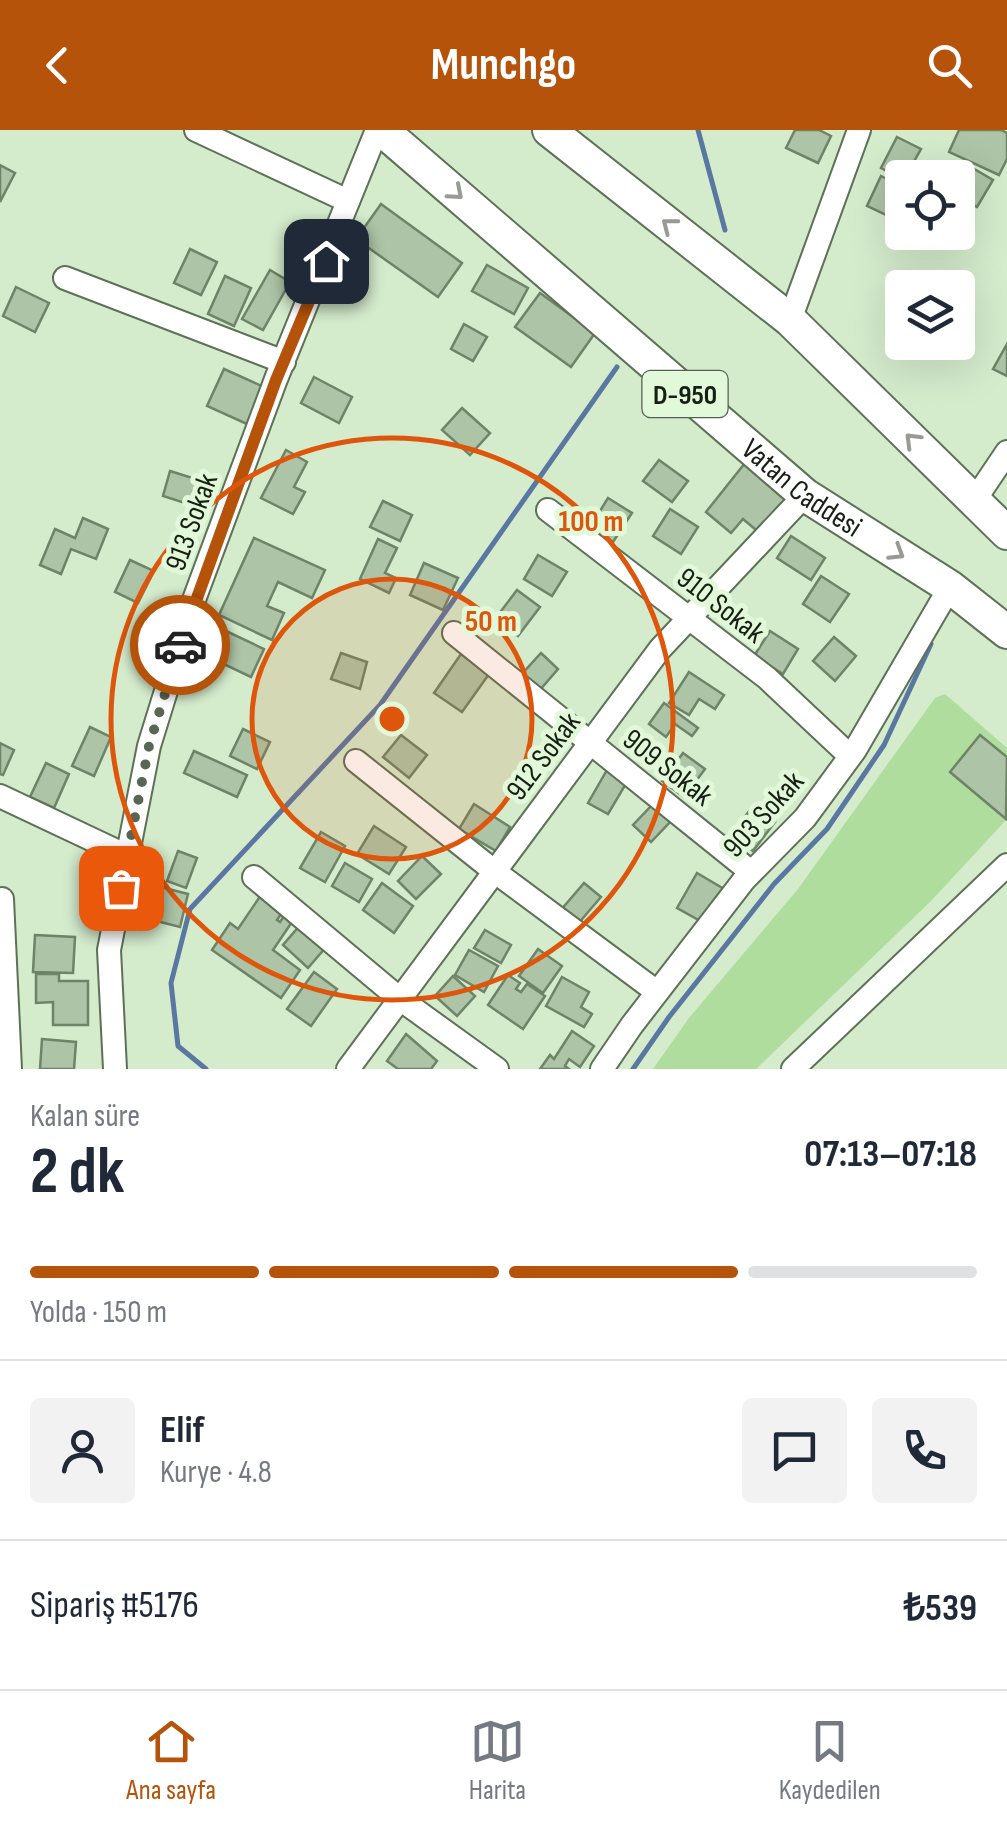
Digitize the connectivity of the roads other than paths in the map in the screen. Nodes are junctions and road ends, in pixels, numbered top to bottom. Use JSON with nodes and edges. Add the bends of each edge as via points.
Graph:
{"nodes":[{"id":1,"x":196,"y":130,"type":"edge"},
{"id":2,"x":379,"y":130,"type":"edge"},
{"id":3,"x":548,"y":130,"type":"edge"},
{"id":4,"x":859,"y":130,"type":"edge"},
{"id":5,"x":348,"y":201,"type":"junction"},
{"id":6,"x":65,"y":278,"type":"dead end"},
{"id":7,"x":790,"y":320,"type":"junction"},
{"id":8,"x":284,"y":362,"type":"junction"},
{"id":9,"x":1007,"y":452,"type":"edge"},
{"id":10,"x":804,"y":495,"type":"junction"},
{"id":11,"x":974,"y":501,"type":"junction"},
{"id":12,"x":548,"y":510,"type":"dead end"},
{"id":13,"x":1007,"y":533,"type":"edge"},
{"id":14,"x":950,"y":587,"type":"junction"},
{"id":15,"x":688,"y":617,"type":"junction"},
{"id":16,"x":1007,"y":632,"type":"edge"},
{"id":17,"x":454,"y":633,"type":"dead end"},
{"id":18,"x":590,"y":743,"type":"junction"},
{"id":19,"x":850,"y":756,"type":"junction"},
{"id":20,"x":356,"y":760,"type":"dead end"},
{"id":21,"x":0,"y":796,"type":"edge"},
{"id":22,"x":128,"y":856,"type":"junction"},
{"id":23,"x":1007,"y":865,"type":"edge"},
{"id":24,"x":494,"y":872,"type":"junction"},
{"id":25,"x":752,"y":872,"type":"junction"},
{"id":26,"x":254,"y":877,"type":"dead end"},
{"id":27,"x":2,"y":899,"type":"edge"},
{"id":28,"x":657,"y":992,"type":"junction"},
{"id":29,"x":400,"y":999,"type":"junction"},
{"id":30,"x":10,"y":1069,"type":"edge"},
{"id":31,"x":114,"y":1069,"type":"edge"},
{"id":32,"x":348,"y":1069,"type":"edge"},
{"id":33,"x":496,"y":1069,"type":"edge"},
{"id":34,"x":602,"y":1069,"type":"edge"},
{"id":35,"x":793,"y":1069,"type":"edge"}],
"edges":[{"from":1,"to":5,"type":"street"},
{"from":2,"to":5,"type":"street","name":"913 Sokak"},
{"from":2,"to":10,"type":"highway","name":"Vatan Caddesi","number":"D-950","one_way":true},
{"from":7,"to":3,"type":"highway","one_way":true},
{"from":4,"to":7,"type":"street"},
{"from":5,"to":8,"type":"street","name":"913 Sokak"},
{"from":6,"to":8,"type":"street"},
{"from":11,"to":7,"type":"highway","one_way":true},
{"from":8,"to":22,"type":"street","name":"913 Sokak","via":[[184,634],[149,746]]},
{"from":9,"to":11,"type":"street"},
{"from":10,"to":14,"type":"highway","name":"Vatan Caddesi","number":"D-950","one_way":true},
{"from":10,"to":15,"type":"street","name":"912 Sokak"},
{"from":11,"to":13,"type":"highway"},
{"from":12,"to":15,"type":"street","name":"910 Sokak"},
{"from":14,"to":16,"type":"highway","name":"Vatan Caddesi","number":"D-950"},
{"from":14,"to":19,"type":"street","name":"903 Sokak"},
{"from":15,"to":18,"type":"street","name":"912 Sokak"},
{"from":15,"to":19,"type":"street","name":"910 Sokak","via":[[767,678]]},
{"from":17,"to":18,"type":"street","name":"909 Sokak"},
{"from":18,"to":24,"type":"street","name":"912 Sokak"},
{"from":18,"to":25,"type":"street","name":"909 Sokak"},
{"from":19,"to":25,"type":"street","name":"903 Sokak","via":[[805,818]]},
{"from":20,"to":24,"type":"street"},
{"from":21,"to":22,"type":"street"},
{"from":22,"to":31,"type":"street","name":"913 Sokak","via":[[109,950]]},
{"from":23,"to":35,"type":"street"},
{"from":24,"to":28,"type":"street"},
{"from":24,"to":29,"type":"street","name":"912 Sokak"},
{"from":25,"to":28,"type":"street","name":"903 Sokak"},
{"from":26,"to":29,"type":"street"},
{"from":27,"to":30,"type":"street"},
{"from":28,"to":34,"type":"street","name":"903 Sokak"},
{"from":29,"to":32,"type":"street","name":"912 Sokak"},
{"from":29,"to":33,"type":"street"}]}
